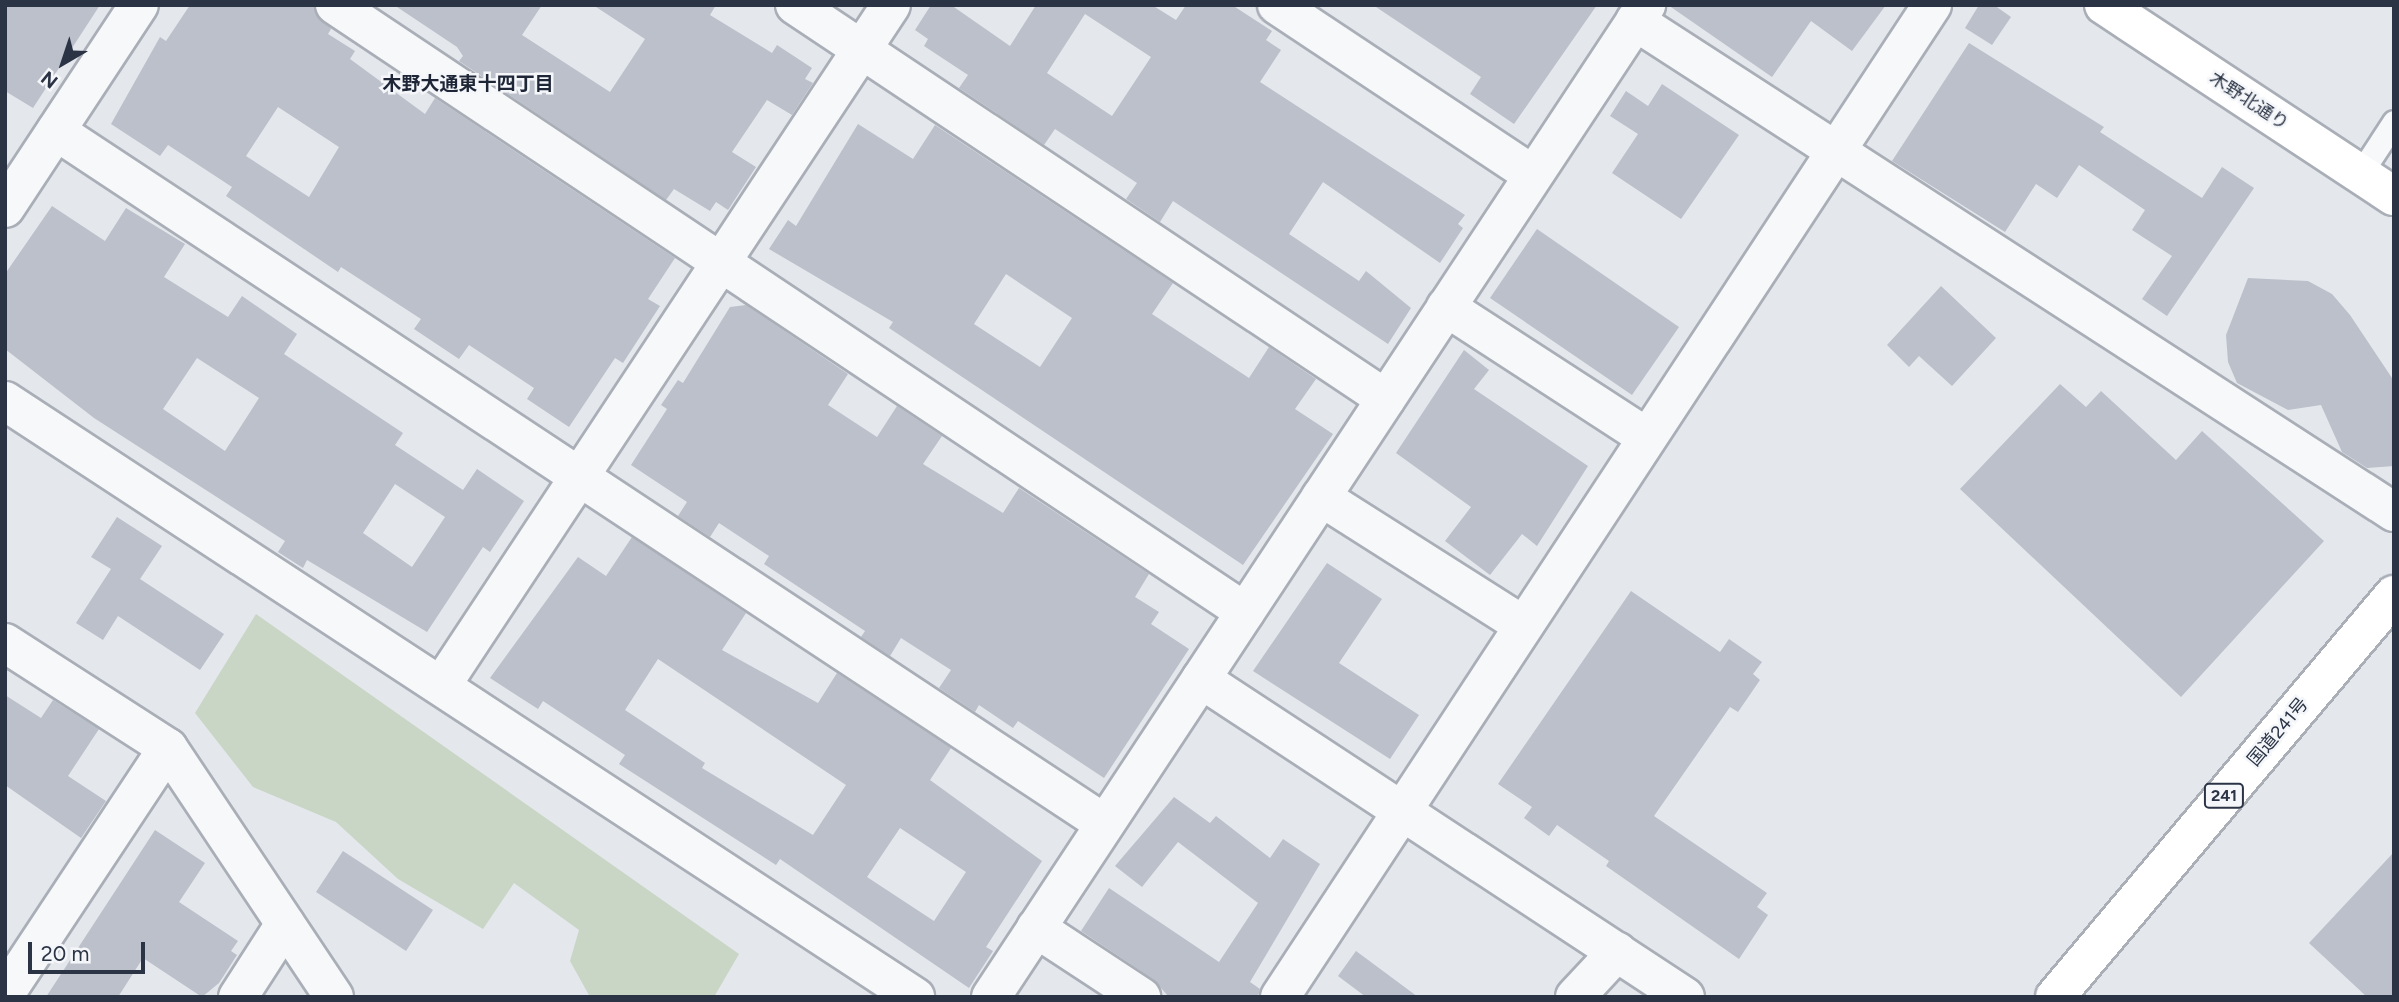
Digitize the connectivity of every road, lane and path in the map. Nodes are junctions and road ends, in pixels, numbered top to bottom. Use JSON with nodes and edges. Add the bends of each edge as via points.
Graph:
{"nodes":[{"id":1,"x":139,"y":5,"type":"edge"},
{"id":2,"x":335,"y":5,"type":"edge"},
{"id":3,"x":795,"y":5,"type":"edge"},
{"id":4,"x":891,"y":5,"type":"edge"},
{"id":5,"x":1277,"y":5,"type":"edge"},
{"id":6,"x":1932,"y":5,"type":"edge"},
{"id":7,"x":2104,"y":5,"type":"edge"},
{"id":8,"x":1640,"y":13,"type":"edge"},
{"id":9,"x":862,"y":50,"type":"junction"},
{"id":10,"x":2394,"y":122,"type":"edge"},
{"id":11,"x":56,"y":131,"type":"junction"},
{"id":12,"x":1836,"y":147,"type":"junction"},
{"id":13,"x":2360,"y":174,"type":"junction"},
{"id":14,"x":1533,"y":176,"type":"junction"},
{"id":15,"x":2394,"y":196,"type":"edge"},
{"id":16,"x":5,"y":208,"type":"edge"},
{"id":17,"x":721,"y":262,"type":"junction"},
{"id":18,"x":1446,"y":307,"type":"junction"},
{"id":19,"x":1386,"y":399,"type":"junction"},
{"id":20,"x":5,"y":401,"type":"edge"},
{"id":21,"x":1646,"y":437,"type":"junction"},
{"id":22,"x":579,"y":478,"type":"junction"},
{"id":23,"x":1321,"y":497,"type":"junction"},
{"id":24,"x":2394,"y":512,"type":"edge"},
{"id":25,"x":2394,"y":595,"type":"edge"},
{"id":26,"x":1245,"y":612,"type":"junction"},
{"id":27,"x":1523,"y":625,"type":"junction"},
{"id":28,"x":5,"y":643,"type":"edge"},
{"id":29,"x":1201,"y":679,"type":"junction"},
{"id":30,"x":441,"y":686,"type":"junction"},
{"id":31,"x":168,"y":748,"type":"junction"},
{"id":32,"x":1402,"y":811,"type":"junction"},
{"id":33,"x":1105,"y":824,"type":"junction"},
{"id":34,"x":285,"y":924,"type":"junction"},
{"id":35,"x":1036,"y":928,"type":"junction"},
{"id":36,"x":1617,"y":952,"type":"junction"},
{"id":37,"x":5,"y":994,"type":"edge"},
{"id":38,"x":237,"y":997,"type":"edge"},
{"id":39,"x":334,"y":997,"type":"edge"},
{"id":40,"x":915,"y":997,"type":"edge"},
{"id":41,"x":990,"y":997,"type":"edge"},
{"id":42,"x":1141,"y":997,"type":"edge"},
{"id":43,"x":1280,"y":997,"type":"edge"},
{"id":44,"x":1575,"y":997,"type":"edge"},
{"id":45,"x":1685,"y":997,"type":"edge"},
{"id":46,"x":2054,"y":997,"type":"edge"}],
"edges":[{"from":1,"to":11,"type":"street"},
{"from":2,"to":17,"type":"street"},
{"from":3,"to":9,"type":"street"},
{"from":4,"to":9,"type":"street"},
{"from":5,"to":14,"type":"street"},
{"from":6,"to":12,"type":"street"},
{"from":7,"to":13,"type":"main road","name":"木野北通り"},
{"from":8,"to":12,"type":"street"},
{"from":8,"to":14,"type":"street"},
{"from":9,"to":17,"type":"street"},
{"from":9,"to":19,"type":"street"},
{"from":10,"to":13,"type":"lane"},
{"from":11,"to":16,"type":"street"},
{"from":11,"to":22,"type":"street"},
{"from":12,"to":21,"type":"street"},
{"from":12,"to":24,"type":"street"},
{"from":13,"to":15,"type":"main road","name":"木野北通り"},
{"from":14,"to":18,"type":"street"},
{"from":17,"to":22,"type":"street"},
{"from":17,"to":26,"type":"street"},
{"from":18,"to":19,"type":"street"},
{"from":18,"to":21,"type":"street"},
{"from":19,"to":23,"type":"street"},
{"from":20,"to":30,"type":"street"},
{"from":21,"to":27,"type":"street"},
{"from":22,"to":30,"type":"street"},
{"from":22,"to":33,"type":"street"},
{"from":23,"to":26,"type":"street"},
{"from":23,"to":27,"type":"street"},
{"from":25,"to":46,"type":"main road","name":"国道241号","number":"241"},
{"from":26,"to":29,"type":"street"},
{"from":27,"to":32,"type":"street"},
{"from":28,"to":31,"type":"street"},
{"from":29,"to":32,"type":"street"},
{"from":29,"to":33,"type":"street"},
{"from":30,"to":40,"type":"street"},
{"from":31,"to":34,"type":"street"},
{"from":31,"to":37,"type":"street"},
{"from":32,"to":36,"type":"street"},
{"from":32,"to":43,"type":"street"},
{"from":33,"to":35,"type":"street"},
{"from":34,"to":38,"type":"street"},
{"from":34,"to":39,"type":"street"},
{"from":35,"to":41,"type":"street"},
{"from":35,"to":42,"type":"street"},
{"from":36,"to":44,"type":"street"},
{"from":36,"to":45,"type":"street"}]}
